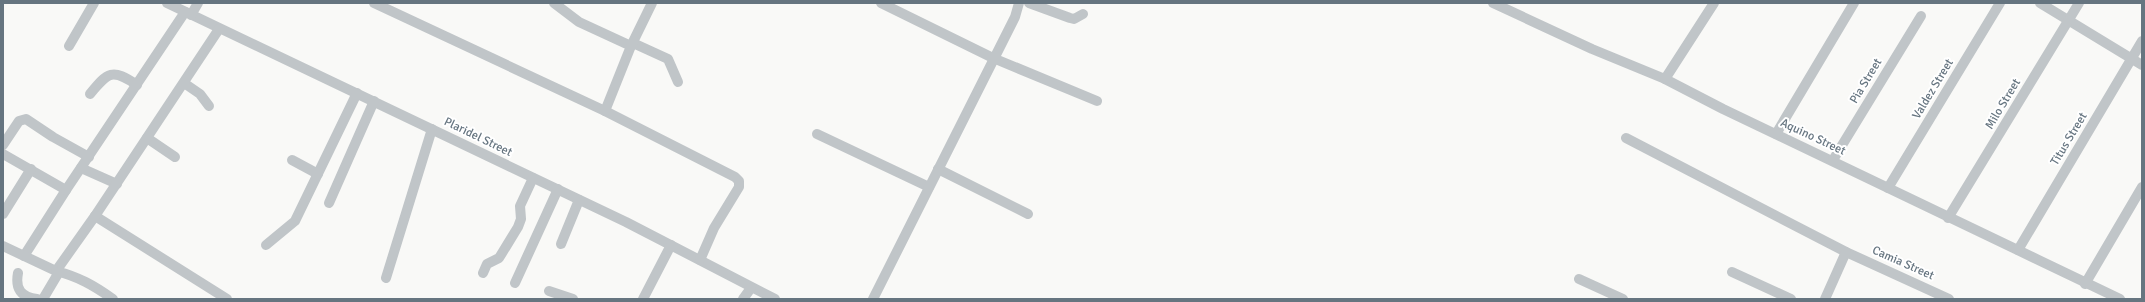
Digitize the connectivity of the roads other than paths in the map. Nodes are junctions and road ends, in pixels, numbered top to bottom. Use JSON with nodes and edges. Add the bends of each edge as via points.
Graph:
{"nodes":[{"id":1,"x":94,"y":3,"type":"edge"},
{"id":2,"x":167,"y":3,"type":"edge"},
{"id":3,"x":198,"y":3,"type":"edge"},
{"id":4,"x":374,"y":3,"type":"edge"},
{"id":5,"x":554,"y":3,"type":"edge"},
{"id":6,"x":652,"y":3,"type":"edge"},
{"id":7,"x":881,"y":3,"type":"edge"},
{"id":8,"x":1018,"y":3,"type":"edge"},
{"id":9,"x":1029,"y":3,"type":"edge"},
{"id":10,"x":1493,"y":3,"type":"edge"},
{"id":11,"x":1714,"y":3,"type":"edge"},
{"id":12,"x":1854,"y":3,"type":"edge"},
{"id":13,"x":2000,"y":3,"type":"edge"},
{"id":14,"x":2040,"y":3,"type":"edge"},
{"id":15,"x":2079,"y":3,"type":"edge"},
{"id":16,"x":188,"y":14,"type":"junction"},
{"id":17,"x":1083,"y":14,"type":"dead end"},
{"id":18,"x":1921,"y":16,"type":"dead end"},
{"id":19,"x":2069,"y":20,"type":"junction"},
{"id":20,"x":219,"y":29,"type":"junction"},
{"id":21,"x":2142,"y":41,"type":"edge"},
{"id":22,"x":632,"y":45,"type":"junction"},
{"id":23,"x":69,"y":46,"type":"dead end"},
{"id":24,"x":993,"y":58,"type":"junction"},
{"id":25,"x":2132,"y":58,"type":"junction"},
{"id":26,"x":2142,"y":64,"type":"edge"},
{"id":27,"x":1665,"y":79,"type":"junction"},
{"id":28,"x":184,"y":82,"type":"junction"},
{"id":29,"x":678,"y":82,"type":"dead end"},
{"id":30,"x":137,"y":84,"type":"junction"},
{"id":31,"x":357,"y":93,"type":"junction"},
{"id":32,"x":90,"y":94,"type":"dead end"},
{"id":33,"x":374,"y":101,"type":"junction"},
{"id":34,"x":1097,"y":101,"type":"dead end"},
{"id":35,"x":209,"y":106,"type":"dead end"},
{"id":36,"x":605,"y":111,"type":"junction"},
{"id":37,"x":432,"y":129,"type":"junction"},
{"id":38,"x":817,"y":134,"type":"dead end"},
{"id":39,"x":1776,"y":134,"type":"junction"},
{"id":40,"x":147,"y":138,"type":"junction"},
{"id":41,"x":1626,"y":138,"type":"dead end"},
{"id":42,"x":3,"y":145,"type":"edge"},
{"id":43,"x":3,"y":154,"type":"edge"},
{"id":44,"x":89,"y":157,"type":"junction"},
{"id":45,"x":175,"y":157,"type":"dead end"},
{"id":46,"x":292,"y":160,"type":"dead end"},
{"id":47,"x":1833,"y":160,"type":"junction"},
{"id":48,"x":81,"y":168,"type":"junction"},
{"id":49,"x":31,"y":169,"type":"junction"},
{"id":50,"x":938,"y":169,"type":"junction"},
{"id":51,"x":318,"y":174,"type":"junction"},
{"id":52,"x":533,"y":178,"type":"junction"},
{"id":53,"x":117,"y":184,"type":"junction"},
{"id":54,"x":929,"y":187,"type":"junction"},
{"id":55,"x":2142,"y":187,"type":"edge"},
{"id":56,"x":1888,"y":188,"type":"junction"},
{"id":57,"x":558,"y":189,"type":"junction"},
{"id":58,"x":66,"y":190,"type":"junction"},
{"id":59,"x":579,"y":200,"type":"junction"},
{"id":60,"x":329,"y":203,"type":"dead end"},
{"id":61,"x":3,"y":214,"type":"edge"},
{"id":62,"x":1028,"y":214,"type":"dead end"},
{"id":63,"x":95,"y":216,"type":"junction"},
{"id":64,"x":1948,"y":218,"type":"junction"},
{"id":65,"x":561,"y":244,"type":"dead end"},
{"id":66,"x":266,"y":245,"type":"dead end"},
{"id":67,"x":671,"y":245,"type":"junction"},
{"id":68,"x":3,"y":246,"type":"edge"},
{"id":69,"x":2018,"y":250,"type":"junction"},
{"id":70,"x":1846,"y":252,"type":"junction"},
{"id":71,"x":24,"y":256,"type":"junction"},
{"id":72,"x":700,"y":260,"type":"junction"},
{"id":73,"x":58,"y":271,"type":"junction"},
{"id":74,"x":1732,"y":272,"type":"dead end"},
{"id":75,"x":18,"y":273,"type":"dead end"},
{"id":76,"x":483,"y":273,"type":"dead end"},
{"id":77,"x":386,"y":278,"type":"dead end"},
{"id":78,"x":1579,"y":279,"type":"dead end"},
{"id":79,"x":515,"y":283,"type":"dead end"},
{"id":80,"x":2085,"y":284,"type":"junction"},
{"id":81,"x":751,"y":288,"type":"junction"},
{"id":82,"x":549,"y":291,"type":"dead end"},
{"id":83,"x":37,"y":299,"type":"edge"},
{"id":84,"x":43,"y":299,"type":"edge"},
{"id":85,"x":112,"y":299,"type":"edge"},
{"id":86,"x":227,"y":299,"type":"edge"},
{"id":87,"x":573,"y":299,"type":"edge"},
{"id":88,"x":643,"y":299,"type":"edge"},
{"id":89,"x":743,"y":299,"type":"edge"},
{"id":90,"x":776,"y":299,"type":"edge"},
{"id":91,"x":873,"y":299,"type":"edge"},
{"id":92,"x":1623,"y":299,"type":"edge"},
{"id":93,"x":1790,"y":299,"type":"edge"},
{"id":94,"x":1825,"y":299,"type":"edge"},
{"id":95,"x":1949,"y":299,"type":"edge"},
{"id":96,"x":2120,"y":299,"type":"edge"}],
"edges":[{"from":1,"to":23,"type":"street"},
{"from":2,"to":16,"type":"street","name":"Plaridel Street"},
{"from":3,"to":16,"type":"street"},
{"from":4,"to":36,"type":"street"},
{"from":5,"to":22,"type":"street","via":[[579,22]]},
{"from":6,"to":22,"type":"street"},
{"from":7,"to":24,"type":"street"},
{"from":8,"to":24,"type":"street","via":[[1014,17]]},
{"from":9,"to":17,"type":"street","via":[[1074,19]]},
{"from":10,"to":27,"type":"street","name":"Aquino Street","via":[[1592,49]]},
{"from":11,"to":27,"type":"street"},
{"from":12,"to":39,"type":"street"},
{"from":13,"to":56,"type":"street","name":"Valdez Street"},
{"from":14,"to":19,"type":"street"},
{"from":15,"to":19,"type":"street","name":"Milo Street"},
{"from":16,"to":20,"type":"street","name":"Plaridel Street"},
{"from":16,"to":30,"type":"street"},
{"from":18,"to":47,"type":"street","name":"Pia Street"},
{"from":19,"to":25,"type":"street"},
{"from":19,"to":64,"type":"street","name":"Milo Street"},
{"from":20,"to":28,"type":"street"},
{"from":20,"to":31,"type":"street","name":"Plaridel Street"},
{"from":21,"to":25,"type":"street","name":"Titus Street"},
{"from":22,"to":29,"type":"street","via":[[668,59]]},
{"from":22,"to":36,"type":"street"},
{"from":24,"to":34,"type":"street"},
{"from":24,"to":50,"type":"street"},
{"from":25,"to":26,"type":"street"},
{"from":25,"to":69,"type":"street","name":"Titus Street"},
{"from":27,"to":39,"type":"street","name":"Aquino Street"},
{"from":28,"to":35,"type":"street","via":[[200,94]]},
{"from":28,"to":40,"type":"street"},
{"from":30,"to":32,"type":"street","via":[[119,73],[112,73],[100,80]]},
{"from":30,"to":44,"type":"street"},
{"from":31,"to":33,"type":"street","name":"Plaridel Street"},
{"from":31,"to":51,"type":"street"},
{"from":33,"to":37,"type":"street","name":"Plaridel Street"},
{"from":33,"to":60,"type":"street"},
{"from":36,"to":72,"type":"street","via":[[735,177],[738,181],[740,187],[714,228]]},
{"from":37,"to":52,"type":"street","name":"Plaridel Street"},
{"from":37,"to":77,"type":"street"},
{"from":38,"to":54,"type":"street"},
{"from":39,"to":47,"type":"street","name":"Aquino Street"},
{"from":40,"to":45,"type":"street"},
{"from":40,"to":53,"type":"street"},
{"from":41,"to":70,"type":"street","name":"Camia Street"},
{"from":42,"to":44,"type":"street","via":[[19,121],[26,119]]},
{"from":43,"to":49,"type":"street"},
{"from":44,"to":48,"type":"street"},
{"from":46,"to":51,"type":"street"},
{"from":47,"to":56,"type":"street","name":"Aquino Street"},
{"from":48,"to":53,"type":"street"},
{"from":48,"to":58,"type":"street"},
{"from":49,"to":58,"type":"street"},
{"from":49,"to":61,"type":"street"},
{"from":50,"to":54,"type":"street"},
{"from":50,"to":62,"type":"street"},
{"from":51,"to":66,"type":"street","via":[[293,224]]},
{"from":52,"to":57,"type":"street","name":"Plaridel Street"},
{"from":52,"to":76,"type":"street","via":[[520,206],[521,218],[518,227],[499,258],[487,264]]},
{"from":53,"to":63,"type":"street"},
{"from":54,"to":91,"type":"street"},
{"from":55,"to":80,"type":"street"},
{"from":56,"to":64,"type":"street","name":"Aquino Street"},
{"from":57,"to":59,"type":"street","name":"Plaridel Street"},
{"from":57,"to":79,"type":"street"},
{"from":58,"to":71,"type":"street"},
{"from":59,"to":65,"type":"street"},
{"from":59,"to":67,"type":"street","name":"Plaridel Street"},
{"from":63,"to":73,"type":"street"},
{"from":63,"to":86,"type":"street"},
{"from":64,"to":69,"type":"street","name":"Aquino Street"},
{"from":67,"to":72,"type":"street","name":"Plaridel Street"},
{"from":67,"to":88,"type":"street"},
{"from":68,"to":71,"type":"street"},
{"from":69,"to":80,"type":"street","name":"Aquino Street"},
{"from":70,"to":94,"type":"street"},
{"from":70,"to":95,"type":"street","name":"Camia Street"},
{"from":71,"to":73,"type":"street"},
{"from":72,"to":81,"type":"street","name":"Plaridel Street"},
{"from":73,"to":84,"type":"street"},
{"from":73,"to":85,"type":"street","via":[[94,286]]},
{"from":74,"to":93,"type":"street"},
{"from":75,"to":83,"type":"street","via":[[16,283],[19,291]]},
{"from":78,"to":92,"type":"street"},
{"from":80,"to":96,"type":"street","name":"Aquino Street"},
{"from":81,"to":89,"type":"street"},
{"from":81,"to":90,"type":"street","name":"Plaridel Street"},
{"from":82,"to":87,"type":"street"}]}
